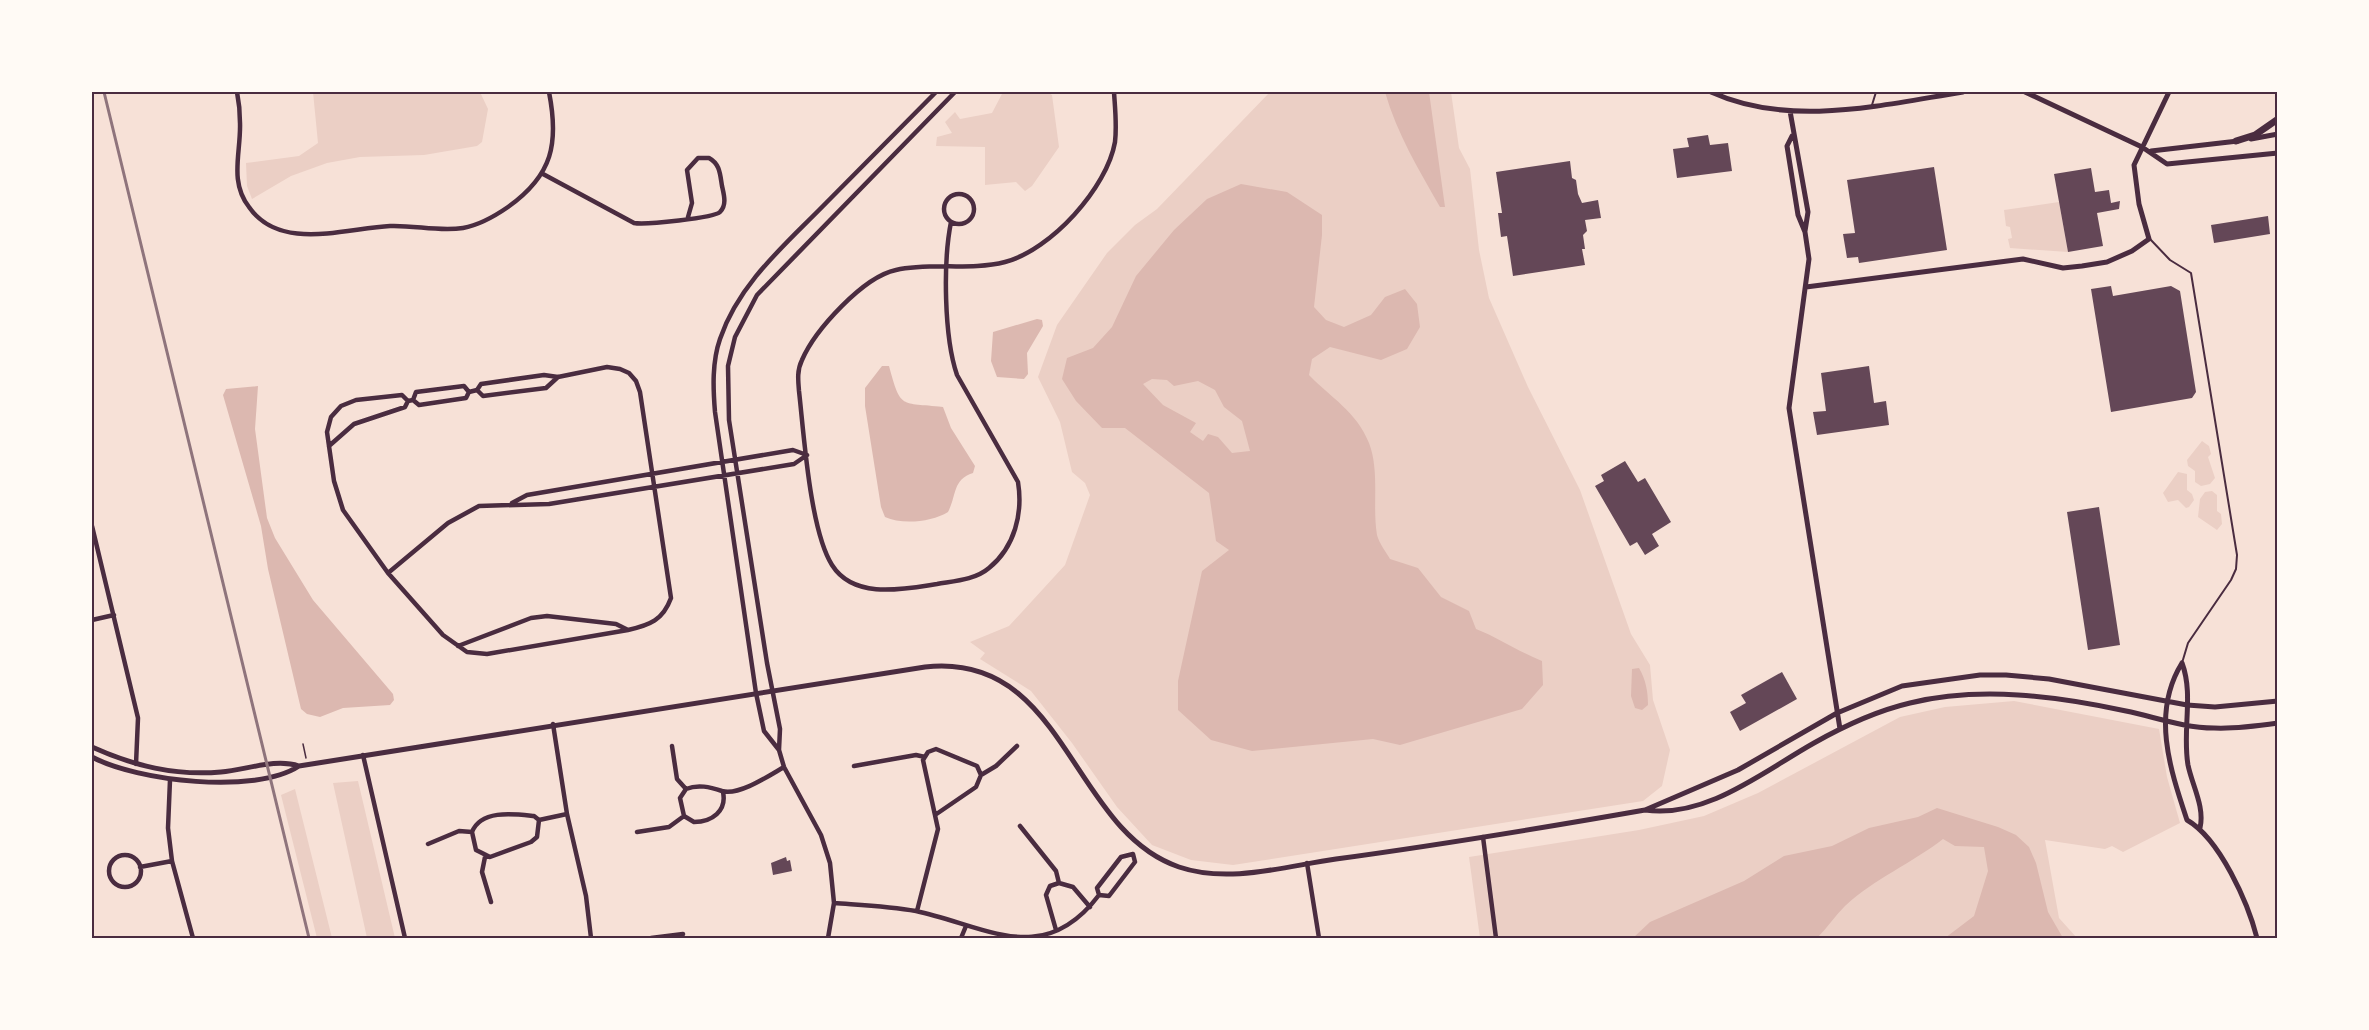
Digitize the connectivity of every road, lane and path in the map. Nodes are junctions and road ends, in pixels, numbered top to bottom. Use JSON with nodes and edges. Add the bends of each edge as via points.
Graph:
{"nodes":[{"id":1,"x":237,"y":92,"type":"edge"},
{"id":2,"x":549,"y":92,"type":"edge"},
{"id":3,"x":936,"y":92,"type":"edge"},
{"id":4,"x":956,"y":92,"type":"edge"},
{"id":5,"x":1113,"y":92,"type":"edge"},
{"id":6,"x":1711,"y":92,"type":"edge"},
{"id":7,"x":1876,"y":92,"type":"edge"},
{"id":8,"x":1963,"y":92,"type":"edge"},
{"id":9,"x":2025,"y":92,"type":"edge"},
{"id":10,"x":2169,"y":92,"type":"edge"},
{"id":11,"x":1936,"y":94,"type":"edge"},
{"id":12,"x":1872,"y":105,"type":"junction"},
{"id":13,"x":1790,"y":111,"type":"junction"},
{"id":14,"x":2277,"y":119,"type":"edge"},
{"id":15,"x":2277,"y":134,"type":"edge"},
{"id":16,"x":1792,"y":136,"type":"junction"},
{"id":17,"x":2236,"y":141,"type":"junction"},
{"id":18,"x":2142,"y":147,"type":"junction"},
{"id":19,"x":2151,"y":151,"type":"junction"},
{"id":20,"x":2277,"y":153,"type":"edge"},
{"id":21,"x":543,"y":174,"type":"junction"},
{"id":22,"x":688,"y":217,"type":"junction"},
{"id":23,"x":951,"y":222,"type":"junction"},
{"id":24,"x":1805,"y":232,"type":"junction"},
{"id":25,"x":2149,"y":238,"type":"junction"},
{"id":26,"x":948,"y":267,"type":"junction"},
{"id":27,"x":1806,"y":286,"type":"junction"},
{"id":28,"x":558,"y":377,"type":"junction"},
{"id":29,"x":477,"y":390,"type":"junction"},
{"id":30,"x":469,"y":392,"type":"junction"},
{"id":31,"x":411,"y":400,"type":"junction"},
{"id":32,"x":329,"y":446,"type":"junction"},
{"id":33,"x":807,"y":455,"type":"junction"},
{"id":34,"x":736,"y":460,"type":"junction"},
{"id":35,"x":723,"y":462,"type":"junction"},
{"id":36,"x":652,"y":473,"type":"junction"},
{"id":37,"x":738,"y":473,"type":"junction"},
{"id":38,"x":725,"y":475,"type":"junction"},
{"id":39,"x":654,"y":485,"type":"junction"},
{"id":40,"x":512,"y":503,"type":"junction"},
{"id":41,"x":92,"y":526,"type":"edge"},
{"id":42,"x":93,"y":535,"type":"edge"},
{"id":43,"x":387,"y":573,"type":"junction"},
{"id":44,"x":114,"y":615,"type":"junction"},
{"id":45,"x":92,"y":620,"type":"edge"},
{"id":46,"x":628,"y":630,"type":"junction"},
{"id":47,"x":458,"y":647,"type":"junction"},
{"id":48,"x":2182,"y":663,"type":"junction"},
{"id":49,"x":773,"y":691,"type":"junction"},
{"id":50,"x":756,"y":693,"type":"junction"},
{"id":51,"x":2168,"y":701,"type":"junction"},
{"id":52,"x":2277,"y":701,"type":"edge"},
{"id":53,"x":2187,"y":705,"type":"junction"},
{"id":54,"x":1837,"y":712,"type":"junction"},
{"id":55,"x":2166,"y":721,"type":"junction"},
{"id":56,"x":2277,"y":723,"type":"edge"},
{"id":57,"x":553,"y":724,"type":"junction"},
{"id":58,"x":2185,"y":726,"type":"junction"},
{"id":59,"x":1840,"y":729,"type":"junction"},
{"id":60,"x":303,"y":744,"type":"dead end"},
{"id":61,"x":672,"y":746,"type":"dead end"},
{"id":62,"x":1017,"y":746,"type":"dead end"},
{"id":63,"x":92,"y":747,"type":"edge"},
{"id":64,"x":779,"y":750,"type":"junction"},
{"id":65,"x":363,"y":755,"type":"junction"},
{"id":66,"x":92,"y":757,"type":"edge"},
{"id":67,"x":925,"y":757,"type":"junction"},
{"id":68,"x":136,"y":764,"type":"junction"},
{"id":69,"x":308,"y":765,"type":"junction"},
{"id":70,"x":299,"y":766,"type":"junction"},
{"id":71,"x":854,"y":766,"type":"dead end"},
{"id":72,"x":784,"y":767,"type":"junction"},
{"id":73,"x":981,"y":775,"type":"junction"},
{"id":74,"x":170,"y":780,"type":"junction"},
{"id":75,"x":686,"y":789,"type":"junction"},
{"id":76,"x":723,"y":792,"type":"junction"},
{"id":77,"x":1645,"y":810,"type":"junction"},
{"id":78,"x":567,"y":814,"type":"junction"},
{"id":79,"x":935,"y":815,"type":"junction"},
{"id":80,"x":684,"y":816,"type":"junction"},
{"id":81,"x":539,"y":820,"type":"junction"},
{"id":82,"x":1020,"y":826,"type":"dead end"},
{"id":83,"x":2200,"y":828,"type":"junction"},
{"id":84,"x":472,"y":832,"type":"junction"},
{"id":85,"x":637,"y":832,"type":"dead end"},
{"id":86,"x":1483,"y":837,"type":"junction"},
{"id":87,"x":428,"y":844,"type":"dead end"},
{"id":88,"x":1138,"y":844,"type":"junction"},
{"id":89,"x":1133,"y":854,"type":"junction"},
{"id":90,"x":485,"y":857,"type":"junction"},
{"id":91,"x":172,"y":861,"type":"junction"},
{"id":92,"x":1308,"y":863,"type":"junction"},
{"id":93,"x":140,"y":867,"type":"junction"},
{"id":94,"x":1059,"y":883,"type":"junction"},
{"id":95,"x":1099,"y":895,"type":"junction"},
{"id":96,"x":491,"y":902,"type":"dead end"},
{"id":97,"x":834,"y":903,"type":"junction"},
{"id":98,"x":1090,"y":907,"type":"junction"},
{"id":99,"x":917,"y":912,"type":"junction"},
{"id":100,"x":966,"y":927,"type":"junction"},
{"id":101,"x":1056,"y":930,"type":"junction"},
{"id":102,"x":683,"y":933,"type":"dead end"},
{"id":103,"x":193,"y":939,"type":"edge"},
{"id":104,"x":405,"y":939,"type":"edge"},
{"id":105,"x":591,"y":939,"type":"edge"},
{"id":106,"x":651,"y":939,"type":"edge"},
{"id":107,"x":828,"y":939,"type":"edge"},
{"id":108,"x":962,"y":939,"type":"edge"},
{"id":109,"x":1319,"y":939,"type":"edge"},
{"id":110,"x":1496,"y":939,"type":"edge"},
{"id":111,"x":2257,"y":939,"type":"edge"}],
"edges":[{"from":1,"to":21,"type":"street","via":[[240,125],[236,165],[242,195],[251,210],[272,227],[300,235],[393,226],[465,228],[493,218],[518,200]]},
{"from":2,"to":21,"type":"street","via":[[552,148]]},
{"from":3,"to":35,"type":"street","via":[[775,254],[733,307],[719,341],[713,388]]},
{"from":4,"to":34,"type":"street","via":[[772,279],[743,318],[728,366],[729,420]]},
{"from":5,"to":26,"type":"street","via":[[1114,143],[1107,167],[1064,227],[1030,252],[1006,262]]},
{"from":6,"to":13,"type":"street","via":[[1746,104]]},
{"from":7,"to":12,"type":"lane"},
{"from":8,"to":11,"type":"street"},
{"from":9,"to":18,"type":"street"},
{"from":10,"to":18,"type":"street"},
{"from":11,"to":12,"type":"street"},
{"from":12,"to":13,"type":"street","via":[[1818,112]]},
{"from":13,"to":16,"type":"street"},
{"from":14,"to":17,"type":"main road","via":[[2255,135]]},
{"from":15,"to":17,"type":"street"},
{"from":16,"to":24,"type":"street","via":[[1798,143],[1808,212]]},
{"from":16,"to":24,"type":"street","via":[[1787,146],[1798,215]]},
{"from":17,"to":19,"type":"street"},
{"from":18,"to":19,"type":"street"},
{"from":18,"to":25,"type":"street","via":[[2134,165]]},
{"from":19,"to":20,"type":"street","via":[[2167,164]]},
{"from":21,"to":22,"type":"street","via":[[634,224],[650,225]]},
{"from":22,"to":22,"type":"street","via":[[692,203],[687,170],[698,158],[709,158],[720,170],[723,207],[711,217]]},
{"from":23,"to":23,"type":"street","via":[[966,223],[973,216],[974,205],[968,197],[954,194],[946,200],[943,210]]},
{"from":23,"to":26,"type":"street"},
{"from":24,"to":27,"type":"street","via":[[1809,259]]},
{"from":25,"to":27,"type":"street","via":[[2107,262],[2082,266],[2063,268],[2023,259]]},
{"from":25,"to":48,"type":"lane","via":[[2170,260],[2191,273],[2237,555],[2231,580],[2188,643]]},
{"from":26,"to":33,"type":"street","via":[[896,270],[879,276],[856,292],[816,337],[797,375]]},
{"from":26,"to":33,"type":"street","via":[[948,334],[957,375],[1018,482],[1018,519],[1004,552],[988,569],[967,579],[893,591],[849,581],[833,566],[820,539]]},
{"from":27,"to":54,"type":"street","via":[[1789,408]]},
{"from":28,"to":29,"type":"street","via":[[544,375],[481,384]]},
{"from":28,"to":29,"type":"street","via":[[546,388],[483,396]]},
{"from":28,"to":36,"type":"street","via":[[607,367],[620,369],[636,381]]},
{"from":29,"to":30,"type":"street"},
{"from":30,"to":31,"type":"street","via":[[466,398],[419,405]]},
{"from":30,"to":31,"type":"street","via":[[464,386],[416,392]]},
{"from":31,"to":32,"type":"street","via":[[405,407],[354,424]]},
{"from":31,"to":32,"type":"street","via":[[402,395],[356,400],[341,406],[331,417]]},
{"from":32,"to":43,"type":"street","via":[[343,510]]},
{"from":33,"to":34,"type":"street","via":[[794,450]]},
{"from":33,"to":37,"type":"street","via":[[794,464]]},
{"from":34,"to":35,"type":"street"},
{"from":34,"to":37,"type":"street"},
{"from":35,"to":36,"type":"street"},
{"from":35,"to":38,"type":"street"},
{"from":36,"to":39,"type":"street"},
{"from":36,"to":40,"type":"street","via":[[528,495]]},
{"from":37,"to":38,"type":"street"},
{"from":37,"to":49,"type":"street"},
{"from":38,"to":39,"type":"street"},
{"from":38,"to":50,"type":"street"},
{"from":39,"to":40,"type":"street","via":[[549,504]]},
{"from":39,"to":46,"type":"street","via":[[671,598],[662,617],[647,626]]},
{"from":40,"to":43,"type":"street","via":[[470,510]]},
{"from":41,"to":42,"type":"street"},
{"from":42,"to":44,"type":"street"},
{"from":43,"to":47,"type":"street"},
{"from":44,"to":45,"type":"street"},
{"from":44,"to":68,"type":"street","via":[[138,718]]},
{"from":46,"to":47,"type":"street","via":[[487,654]]},
{"from":46,"to":47,"type":"street","via":[[616,624],[547,616],[531,618]]},
{"from":48,"to":51,"type":"street"},
{"from":48,"to":53,"type":"street","via":[[2187,675]]},
{"from":49,"to":50,"type":"street"},
{"from":49,"to":64,"type":"street","via":[[780,729]]},
{"from":49,"to":88,"type":"street","via":[[931,666],[990,676],[1040,712],[1117,823]]},
{"from":50,"to":57,"type":"street"},
{"from":50,"to":64,"type":"street","via":[[764,731]]},
{"from":51,"to":53,"type":"street"},
{"from":51,"to":54,"type":"street","via":[[2049,679],[1980,675],[1902,686]]},
{"from":51,"to":55,"type":"street"},
{"from":52,"to":53,"type":"street","via":[[2215,707]]},
{"from":53,"to":58,"type":"street"},
{"from":54,"to":59,"type":"street"},
{"from":54,"to":77,"type":"street","via":[[1737,770]]},
{"from":55,"to":58,"type":"street"},
{"from":55,"to":59,"type":"street","via":[[2081,703],[2005,695],[1924,700],[1878,712]]},
{"from":55,"to":83,"type":"street","via":[[2164,738],[2187,820]]},
{"from":56,"to":58,"type":"street"},
{"from":57,"to":65,"type":"street"},
{"from":57,"to":78,"type":"street"},
{"from":58,"to":83,"type":"street","via":[[2188,764],[2203,816]]},
{"from":59,"to":77,"type":"street","via":[[1745,784],[1700,804],[1663,813]]},
{"from":60,"to":69,"type":"path"},
{"from":61,"to":75,"type":"street","via":[[677,779]]},
{"from":62,"to":73,"type":"street"},
{"from":63,"to":68,"type":"street"},
{"from":64,"to":72,"type":"street"},
{"from":65,"to":69,"type":"street"},
{"from":65,"to":104,"type":"street"},
{"from":66,"to":74,"type":"street"},
{"from":67,"to":71,"type":"street","via":[[916,755]]},
{"from":67,"to":73,"type":"street","via":[[932,750],[942,751],[977,766]]},
{"from":67,"to":79,"type":"street","via":[[923,767]]},
{"from":68,"to":70,"type":"street","via":[[159,771],[209,773],[288,762]]},
{"from":69,"to":70,"type":"street"},
{"from":70,"to":74,"type":"street","via":[[289,772],[237,781]]},
{"from":72,"to":76,"type":"street","via":[[755,784]]},
{"from":72,"to":97,"type":"street","via":[[821,835],[830,863]]},
{"from":73,"to":79,"type":"street","via":[[976,787]]},
{"from":74,"to":91,"type":"street","via":[[168,828]]},
{"from":75,"to":76,"type":"street","via":[[707,787]]},
{"from":75,"to":80,"type":"street","via":[[680,798]]},
{"from":76,"to":80,"type":"street","via":[[723,804],[711,819],[694,822]]},
{"from":77,"to":86,"type":"street"},
{"from":78,"to":81,"type":"street"},
{"from":78,"to":105,"type":"street","via":[[586,896]]},
{"from":79,"to":99,"type":"street","via":[[938,829]]},
{"from":80,"to":85,"type":"street","via":[[669,827]]},
{"from":81,"to":84,"type":"street","via":[[534,816],[501,814],[481,821]]},
{"from":81,"to":90,"type":"street","via":[[537,837],[531,843]]},
{"from":82,"to":94,"type":"street","via":[[1056,871]]},
{"from":83,"to":111,"type":"street","via":[[2244,901]]},
{"from":84,"to":87,"type":"street","via":[[459,831]]},
{"from":84,"to":90,"type":"street","via":[[476,850]]},
{"from":86,"to":92,"type":"street"},
{"from":86,"to":110,"type":"street"},
{"from":88,"to":89,"type":"street"},
{"from":88,"to":92,"type":"street","via":[[1174,866],[1218,875]]},
{"from":89,"to":95,"type":"street","via":[[1121,857],[1097,888]]},
{"from":89,"to":95,"type":"street","via":[[1135,862],[1109,896]]},
{"from":90,"to":96,"type":"street","via":[[482,872]]},
{"from":91,"to":93,"type":"street"},
{"from":91,"to":103,"type":"street"},
{"from":92,"to":109,"type":"street"},
{"from":93,"to":93,"type":"street","via":[[133,857],[122,855],[113,860],[109,875],[115,884],[130,886],[138,880]]},
{"from":94,"to":98,"type":"street","via":[[1073,887]]},
{"from":94,"to":101,"type":"street","via":[[1050,886],[1046,895]]},
{"from":95,"to":98,"type":"street"},
{"from":97,"to":99,"type":"street"},
{"from":97,"to":107,"type":"street"},
{"from":98,"to":101,"type":"street","via":[[1081,917]]},
{"from":99,"to":100,"type":"street"},
{"from":100,"to":101,"type":"street","via":[[1006,937],[1031,937]]},
{"from":100,"to":108,"type":"street"},
{"from":102,"to":106,"type":"street"}]}
